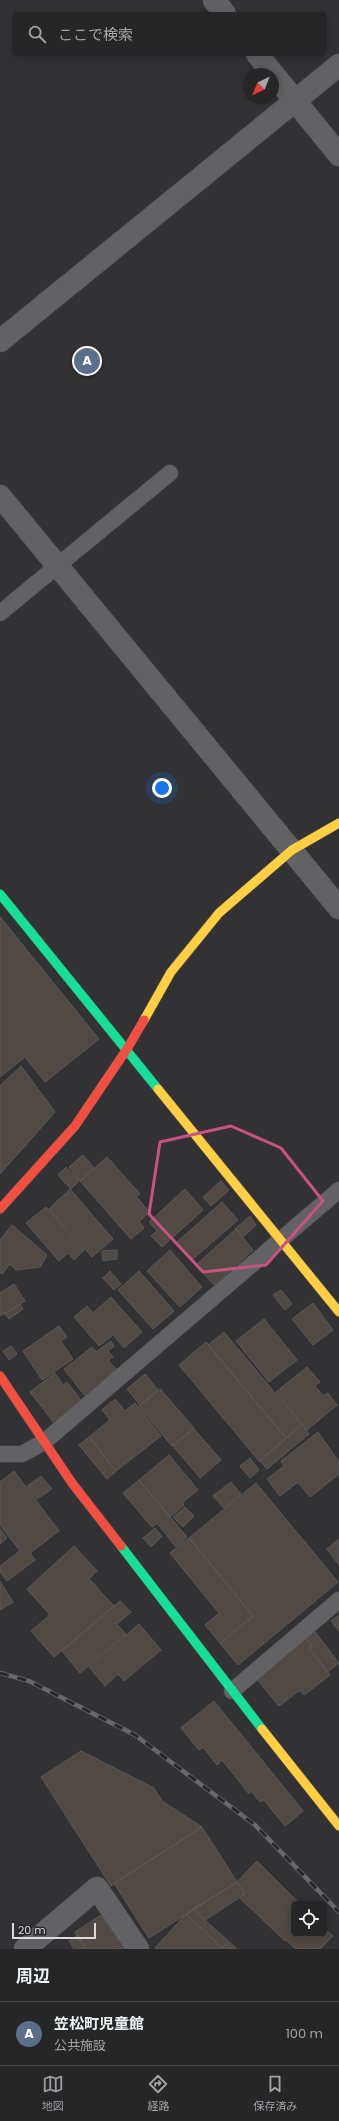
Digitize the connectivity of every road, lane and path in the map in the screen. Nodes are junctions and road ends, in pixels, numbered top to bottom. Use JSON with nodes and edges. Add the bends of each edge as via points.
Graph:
{"nodes":[{"id":1,"x":214,"y":0,"type":"edge"},
{"id":2,"x":223,"y":12,"type":"edge"},
{"id":3,"x":260,"y":56,"type":"edge"},
{"id":4,"x":339,"y":65,"type":"edge"},
{"id":5,"x":295,"y":100,"type":"junction"},
{"id":6,"x":339,"y":155,"type":"edge"},
{"id":7,"x":0,"y":341,"type":"edge"},
{"id":8,"x":170,"y":473,"type":"dead end"},
{"id":9,"x":0,"y":496,"type":"edge"},
{"id":10,"x":58,"y":567,"type":"junction"},
{"id":11,"x":0,"y":613,"type":"edge"},
{"id":12,"x":339,"y":823,"type":"edge"},
{"id":13,"x":292,"y":850,"type":"junction"},
{"id":14,"x":0,"y":894,"type":"edge"},
{"id":15,"x":339,"y":908,"type":"edge"},
{"id":16,"x":126,"y":1049,"type":"junction"},
{"id":17,"x":339,"y":1190,"type":"edge"},
{"id":18,"x":0,"y":1209,"type":"edge"},
{"id":19,"x":280,"y":1239,"type":"junction"},
{"id":20,"x":339,"y":1312,"type":"edge"},
{"id":21,"x":0,"y":1376,"type":"edge"},
{"id":22,"x":44,"y":1442,"type":"junction"},
{"id":23,"x":0,"y":1454,"type":"edge"},
{"id":24,"x":339,"y":1600,"type":"edge"},
{"id":25,"x":232,"y":1691,"type":"junction"},
{"id":26,"x":339,"y":1826,"type":"edge"},
{"id":27,"x":25,"y":1949,"type":"edge"},
{"id":28,"x":138,"y":1949,"type":"edge"}],
"edges":[{"from":1,"to":2,"type":"street"},
{"from":3,"to":5,"type":"street"},
{"from":4,"to":5,"type":"street"},
{"from":5,"to":6,"type":"street"},
{"from":5,"to":7,"type":"street"},
{"from":8,"to":10,"type":"lane"},
{"from":9,"to":10,"type":"street"},
{"from":10,"to":11,"type":"lane"},
{"from":10,"to":13,"type":"street"},
{"from":12,"to":13,"type":"street"},
{"from":13,"to":15,"type":"street"},
{"from":13,"to":16,"type":"street","via":[[219,913],[171,972]]},
{"from":14,"to":16,"type":"street"},
{"from":16,"to":18,"type":"street","via":[[75,1126]]},
{"from":16,"to":19,"type":"street"},
{"from":17,"to":19,"type":"lane"},
{"from":19,"to":20,"type":"street"},
{"from":19,"to":22,"type":"lane"},
{"from":21,"to":22,"type":"street"},
{"from":22,"to":23,"type":"lane","via":[[22,1454]]},
{"from":22,"to":25,"type":"street","via":[[72,1483]]},
{"from":24,"to":25,"type":"lane"},
{"from":25,"to":26,"type":"street"},
{"from":27,"to":28,"type":"street","via":[[97,1888]]}]}
